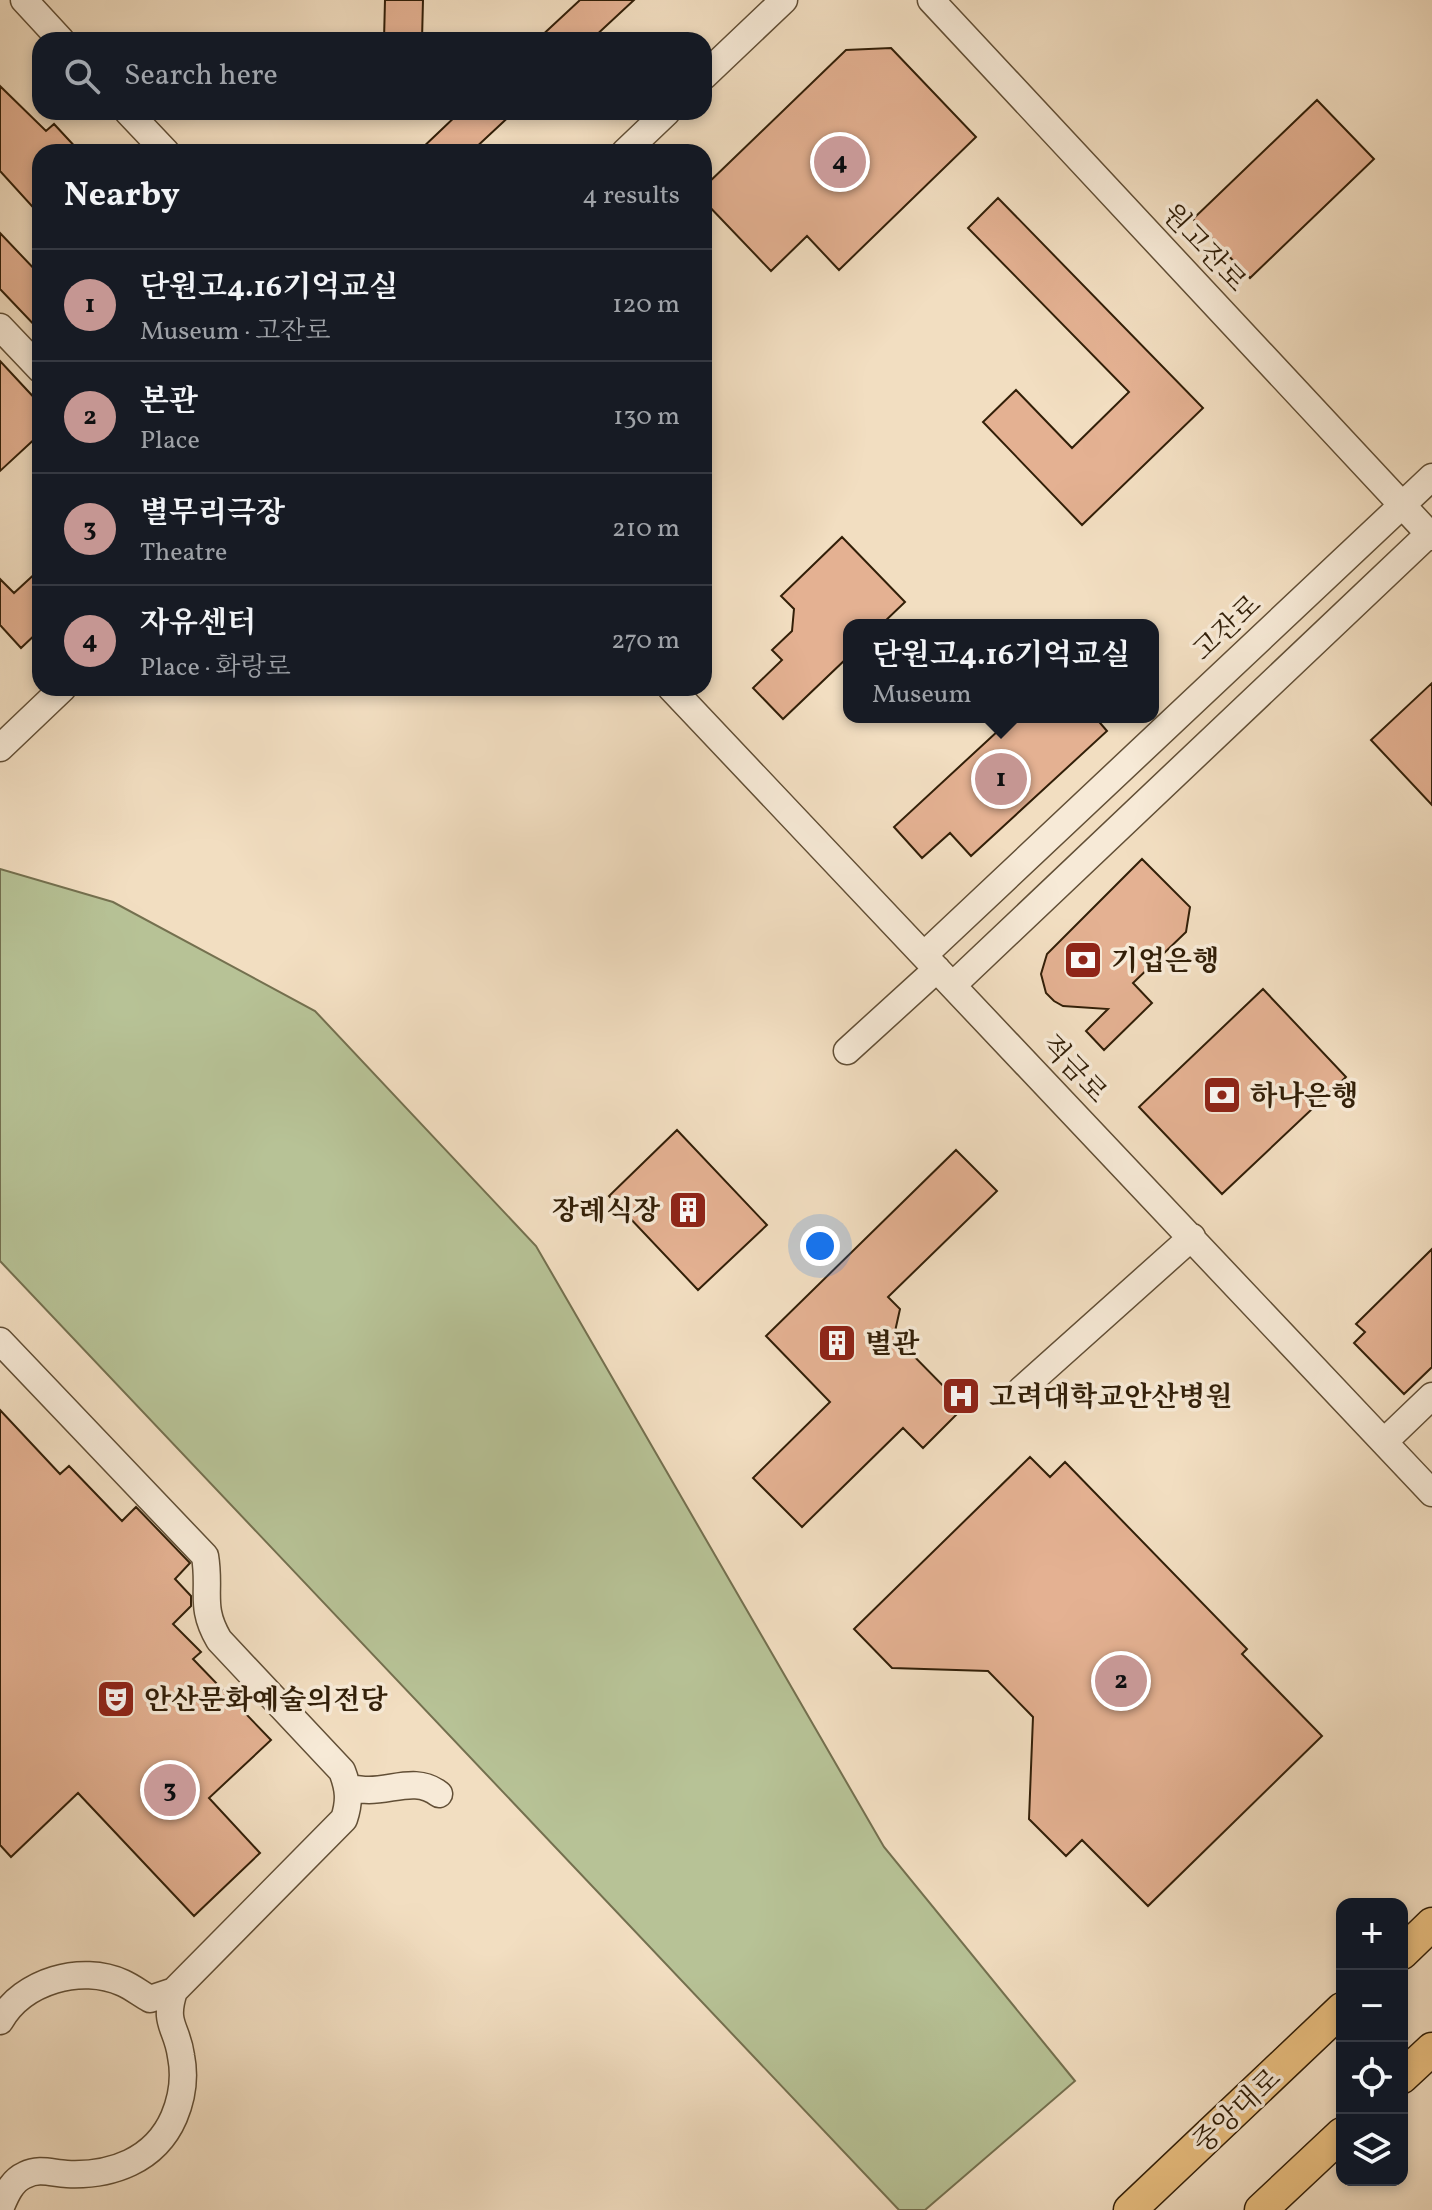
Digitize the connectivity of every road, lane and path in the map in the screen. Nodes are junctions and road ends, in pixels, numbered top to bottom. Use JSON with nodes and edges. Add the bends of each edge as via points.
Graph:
{"nodes":[{"id":1,"x":24,"y":0,"type":"edge"},
{"id":2,"x":784,"y":0,"type":"edge"},
{"id":3,"x":931,"y":0,"type":"edge"},
{"id":4,"x":54,"y":32,"type":"edge"},
{"id":5,"x":712,"y":68,"type":"edge"},
{"id":6,"x":136,"y":120,"type":"edge"},
{"id":7,"x":659,"y":120,"type":"edge"},
{"id":8,"x":158,"y":144,"type":"edge"},
{"id":9,"x":633,"y":144,"type":"edge"},
{"id":10,"x":0,"y":327,"type":"edge"},
{"id":11,"x":32,"y":361,"type":"edge"},
{"id":12,"x":1432,"y":477,"type":"edge"},
{"id":13,"x":1402,"y":505,"type":"junction"},
{"id":14,"x":1431,"y":534,"type":"edge"},
{"id":15,"x":53,"y":696,"type":"edge"},
{"id":16,"x":679,"y":696,"type":"edge"},
{"id":17,"x":4,"y":734,"type":"edge"},
{"id":18,"x":938,"y":970,"type":"junction"},
{"id":19,"x":847,"y":1051,"type":"dead end"},
{"id":20,"x":1192,"y":1237,"type":"junction"},
{"id":21,"x":0,"y":1341,"type":"edge"},
{"id":22,"x":1021,"y":1390,"type":"dead end"},
{"id":23,"x":1432,"y":1396,"type":"edge"},
{"id":24,"x":1385,"y":1441,"type":"junction"},
{"id":25,"x":1432,"y":1493,"type":"edge"},
{"id":26,"x":349,"y":1788,"type":"junction"},
{"id":27,"x":439,"y":1794,"type":"dead end"},
{"id":28,"x":1432,"y":1924,"type":"edge"},
{"id":29,"x":1408,"y":1947,"type":"edge"},
{"id":30,"x":174,"y":1991,"type":"junction"},
{"id":31,"x":1336,"y":2015,"type":"edge"},
{"id":32,"x":0,"y":2021,"type":"edge"},
{"id":33,"x":1432,"y":2049,"type":"edge"},
{"id":34,"x":1408,"y":2071,"type":"edge"},
{"id":35,"x":1336,"y":2140,"type":"edge"},
{"id":36,"x":0,"y":2209,"type":"edge"},
{"id":37,"x":1130,"y":2210,"type":"edge"},
{"id":38,"x":1261,"y":2210,"type":"edge"}],
"edges":[{"from":1,"to":4,"type":"street"},
{"from":2,"to":5,"type":"street"},
{"from":3,"to":13,"type":"street","name":"원고잔로"},
{"from":6,"to":8,"type":"street"},
{"from":7,"to":9,"type":"street"},
{"from":10,"to":11,"type":"street"},
{"from":12,"to":13,"type":"street","name":"고잔로"},
{"from":13,"to":14,"type":"street","name":"원고잔로"},
{"from":13,"to":18,"type":"street","name":"고잔로"},
{"from":14,"to":18,"type":"street"},
{"from":15,"to":17,"type":"street"},
{"from":16,"to":18,"type":"street","name":"적금로"},
{"from":18,"to":19,"type":"street"},
{"from":18,"to":20,"type":"street","name":"적금로"},
{"from":20,"to":22,"type":"street"},
{"from":20,"to":24,"type":"street","name":"적금로"},
{"from":21,"to":26,"type":"street","via":[[205,1556],[205,1602],[219,1640],[342,1771]]},
{"from":23,"to":24,"type":"street"},
{"from":24,"to":25,"type":"street","name":"적금로"},
{"from":26,"to":27,"type":"street","via":[[416,1784]]},
{"from":26,"to":30,"type":"street","via":[[344,1819]]},
{"from":28,"to":29,"type":"main road"},
{"from":30,"to":32,"type":"street","via":[[150,1999],[122,1982],[91,1975],[59,1977],[29,1990]]},
{"from":30,"to":36,"type":"street","via":[[170,2024],[181,2054],[183,2086],[174,2118],[156,2144],[128,2165],[96,2175],[41,2170],[22,2176]]},
{"from":31,"to":37,"type":"main road","name":"중앙대로"},
{"from":33,"to":34,"type":"main road"},
{"from":35,"to":38,"type":"main road"}]}
